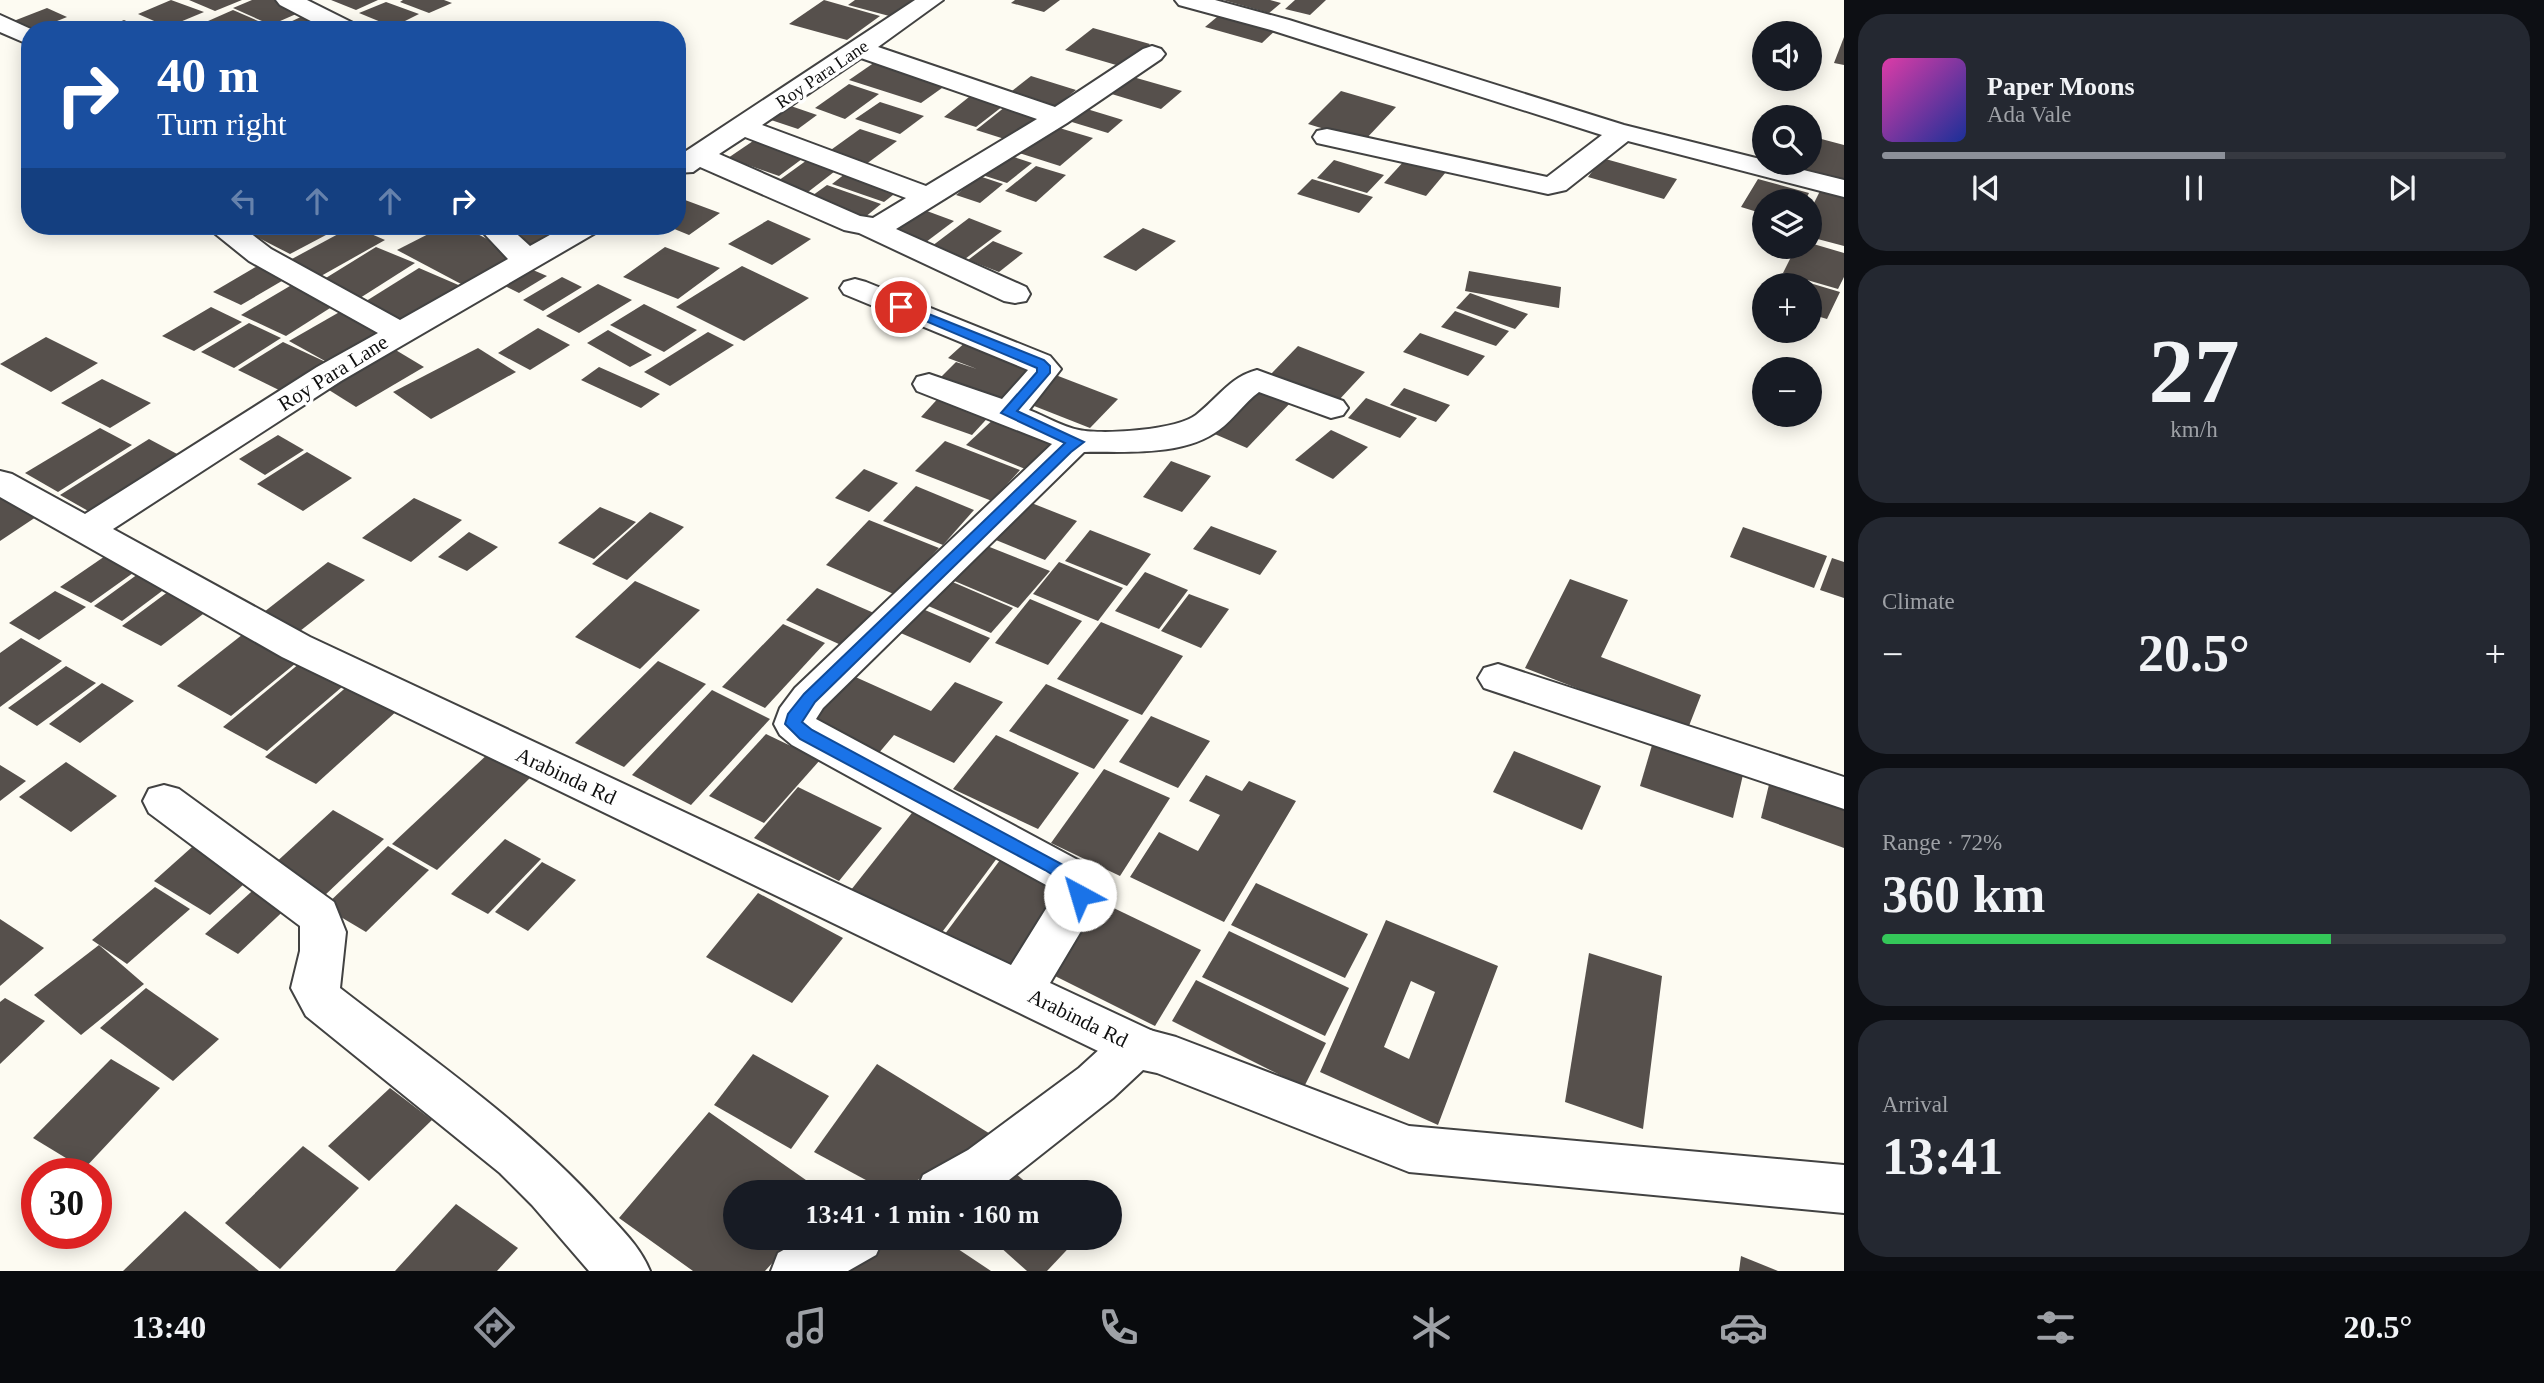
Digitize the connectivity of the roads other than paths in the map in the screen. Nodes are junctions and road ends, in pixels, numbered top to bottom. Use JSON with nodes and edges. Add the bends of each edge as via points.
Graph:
{"nodes":[{"id":1,"x":288,"y":0,"type":"edge"},
{"id":2,"x":931,"y":0,"type":"edge"},
{"id":3,"x":1188,"y":0,"type":"edge"},
{"id":4,"x":330,"y":21,"type":"edge"},
{"id":5,"x":0,"y":22,"type":"edge"},
{"id":6,"x":21,"y":33,"type":"edge"},
{"id":7,"x":859,"y":48,"type":"junction"},
{"id":8,"x":1152,"y":54,"type":"dead end"},
{"id":9,"x":1058,"y":117,"type":"junction"},
{"id":10,"x":743,"y":127,"type":"junction"},
{"id":11,"x":1622,"y":133,"type":"junction"},
{"id":12,"x":1327,"y":137,"type":"dead end"},
{"id":13,"x":688,"y":163,"type":"edge"},
{"id":14,"x":1844,"y":189,"type":"edge"},
{"id":15,"x":927,"y":196,"type":"junction"},
{"id":16,"x":870,"y":228,"type":"junction"},
{"id":17,"x":234,"y":235,"type":"edge"},
{"id":18,"x":500,"y":235,"type":"edge"},
{"id":19,"x":571,"y":235,"type":"edge"},
{"id":20,"x":526,"y":260,"type":"junction"},
{"id":21,"x":855,"y":288,"type":"dead end"},
{"id":22,"x":1015,"y":294,"type":"dead end"},
{"id":23,"x":399,"y":332,"type":"junction"},
{"id":24,"x":929,"y":384,"type":"dead end"},
{"id":25,"x":1331,"y":408,"type":"dead end"},
{"id":26,"x":1008,"y":413,"type":"junction"},
{"id":27,"x":1077,"y":442,"type":"junction"},
{"id":28,"x":0,"y":482,"type":"edge"},
{"id":29,"x":85,"y":531,"type":"junction"},
{"id":30,"x":1498,"y":678,"type":"dead end"},
{"id":31,"x":1844,"y":793,"type":"edge"},
{"id":32,"x":164,"y":801,"type":"dead end"},
{"id":33,"x":1021,"y":990,"type":"junction"},
{"id":34,"x":1142,"y":1049,"type":"junction"},
{"id":35,"x":963,"y":1180,"type":"edge"},
{"id":36,"x":1844,"y":1189,"type":"edge"},
{"id":37,"x":835,"y":1250,"type":"edge"},
{"id":38,"x":624,"y":1271,"type":"edge"},
{"id":39,"x":797,"y":1271,"type":"edge"}],
"edges":[{"from":1,"to":4,"type":"street"},
{"from":2,"to":7,"type":"street","name":"Roy Para Lane"},
{"from":3,"to":11,"type":"street"},
{"from":5,"to":6,"type":"street"},
{"from":7,"to":9,"type":"street"},
{"from":7,"to":10,"type":"street","name":"Roy Para Lane"},
{"from":8,"to":9,"type":"street"},
{"from":9,"to":15,"type":"street"},
{"from":10,"to":13,"type":"street","name":"Roy Para Lane"},
{"from":10,"to":15,"type":"street"},
{"from":11,"to":12,"type":"street","via":[[1548,186]]},
{"from":11,"to":14,"type":"street"},
{"from":13,"to":16,"type":"street"},
{"from":15,"to":16,"type":"street"},
{"from":16,"to":22,"type":"street"},
{"from":17,"to":23,"type":"street","via":[[260,255]]},
{"from":18,"to":20,"type":"street"},
{"from":19,"to":20,"type":"street","name":"Roy Para Lane"},
{"from":20,"to":23,"type":"street","name":"Roy Para Lane"},
{"from":21,"to":26,"type":"street","via":[[1044,366]]},
{"from":23,"to":29,"type":"street","name":"Roy Para Lane"},
{"from":24,"to":26,"type":"street"},
{"from":25,"to":27,"type":"street","via":[[1257,380],[1194,429],[1157,439]]},
{"from":26,"to":27,"type":"street"},
{"from":27,"to":33,"type":"street","via":[[829,679],[794,719],[806,734],[1073,879],[1080,887],[1080,895]]},
{"from":28,"to":29,"type":"street","name":"Arabinda Rd"},
{"from":29,"to":33,"type":"street","name":"Arabinda Rd","via":[[296,647]]},
{"from":30,"to":31,"type":"street"},
{"from":32,"to":38,"type":"street","via":[[318,915],[325,936],[314,988],[323,1002],[518,1157]]},
{"from":33,"to":34,"type":"street","name":"Arabinda Rd"},
{"from":34,"to":35,"type":"street","via":[[1130,1052],[1096,1083]]},
{"from":34,"to":36,"type":"street","name":"Arabinda Rd","via":[[1409,1149]]},
{"from":37,"to":39,"type":"street"}]}
